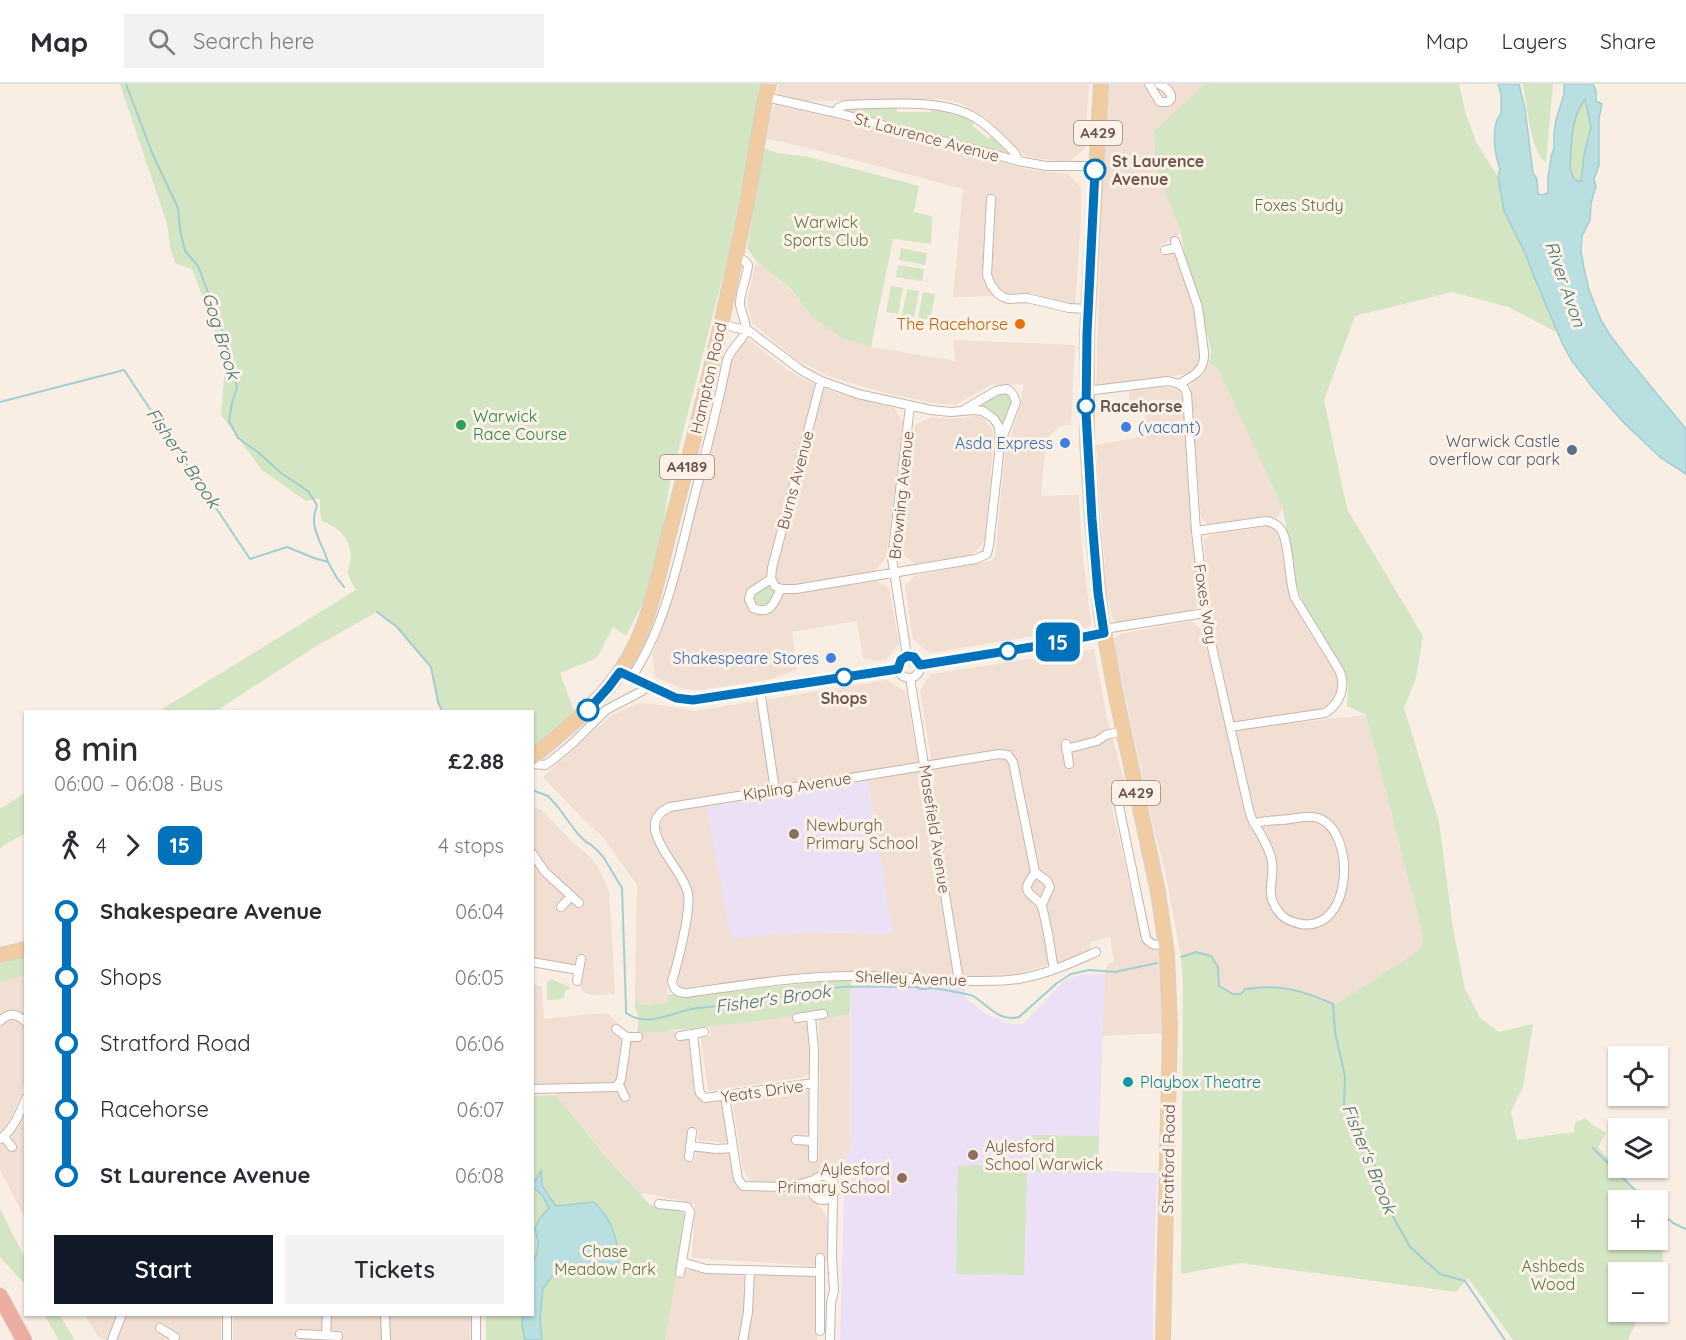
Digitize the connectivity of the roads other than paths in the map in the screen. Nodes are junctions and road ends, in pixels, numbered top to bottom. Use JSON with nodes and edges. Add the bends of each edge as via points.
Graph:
{"nodes":[{"id":1,"x":1101,"y":84,"type":"edge"},
{"id":2,"x":1149,"y":84,"type":"edge"},
{"id":3,"x":1159,"y":84,"type":"edge"},
{"id":4,"x":768,"y":91,"type":"edge"},
{"id":5,"x":837,"y":113,"type":"junction"},
{"id":6,"x":1018,"y":161,"type":"junction"},
{"id":7,"x":1096,"y":166,"type":"junction"},
{"id":8,"x":991,"y":198,"type":"dead end"},
{"id":9,"x":1165,"y":250,"type":"dead end"},
{"id":10,"x":736,"y":257,"type":"junction"},
{"id":11,"x":1088,"y":309,"type":"junction"},
{"id":12,"x":720,"y":324,"type":"junction"},
{"id":13,"x":746,"y":330,"type":"junction"},
{"id":14,"x":821,"y":381,"type":"junction"},
{"id":15,"x":1179,"y":384,"type":"junction"},
{"id":16,"x":1086,"y":391,"type":"junction"},
{"id":17,"x":910,"y":406,"type":"junction"},
{"id":18,"x":962,"y":411,"type":"junction"},
{"id":19,"x":1000,"y":445,"type":"junction"},
{"id":20,"x":1196,"y":531,"type":"junction"},
{"id":21,"x":894,"y":572,"type":"junction"},
{"id":22,"x":771,"y":579,"type":"junction"},
{"id":23,"x":781,"y":590,"type":"junction"},
{"id":24,"x":1205,"y":613,"type":"junction"},
{"id":25,"x":1104,"y":631,"type":"junction"},
{"id":26,"x":907,"y":656,"type":"junction"},
{"id":27,"x":920,"y":665,"type":"junction"},
{"id":28,"x":898,"y":669,"type":"junction"},
{"id":29,"x":626,"y":675,"type":"junction"},
{"id":30,"x":910,"y":678,"type":"junction"},
{"id":31,"x":647,"y":685,"type":"junction"},
{"id":32,"x":760,"y":690,"type":"junction"},
{"id":33,"x":1230,"y":727,"type":"junction"},
{"id":34,"x":1123,"y":730,"type":"junction"},
{"id":35,"x":534,"y":756,"type":"edge"},
{"id":36,"x":534,"y":764,"type":"edge"},
{"id":37,"x":1069,"y":765,"type":"dead end"},
{"id":38,"x":925,"y":766,"type":"junction"},
{"id":39,"x":1135,"y":786,"type":"junction"},
{"id":40,"x":775,"y":790,"type":"junction"},
{"id":41,"x":1254,"y":824,"type":"junction"},
{"id":42,"x":534,"y":859,"type":"edge"},
{"id":43,"x":1035,"y":872,"type":"junction"},
{"id":44,"x":571,"y":896,"type":"junction"},
{"id":45,"x":579,"y":903,"type":"dead end"},
{"id":46,"x":1042,"y":905,"type":"junction"},
{"id":47,"x":561,"y":907,"type":"dead end"},
{"id":48,"x":1166,"y":943,"type":"junction"},
{"id":49,"x":24,"y":949,"type":"edge"},
{"id":50,"x":1096,"y":952,"type":"dead end"},
{"id":51,"x":0,"y":955,"type":"edge"},
{"id":52,"x":581,"y":959,"type":"dead end"},
{"id":53,"x":534,"y":962,"type":"edge"},
{"id":54,"x":1054,"y":969,"type":"junction"},
{"id":55,"x":579,"y":970,"type":"junction"},
{"id":56,"x":577,"y":981,"type":"dead end"},
{"id":57,"x":959,"y":981,"type":"junction"},
{"id":58,"x":686,"y":993,"type":"joint"},
{"id":59,"x":823,"y":1014,"type":"dead end"},
{"id":60,"x":811,"y":1017,"type":"junction"},
{"id":61,"x":797,"y":1018,"type":"dead end"},
{"id":62,"x":24,"y":1020,"type":"edge"},
{"id":63,"x":0,"y":1021,"type":"edge"},
{"id":64,"x":616,"y":1029,"type":"dead end"},
{"id":65,"x":704,"y":1032,"type":"dead end"},
{"id":66,"x":693,"y":1034,"type":"junction"},
{"id":67,"x":680,"y":1036,"type":"dead end"},
{"id":68,"x":627,"y":1037,"type":"junction"},
{"id":69,"x":638,"y":1037,"type":"dead end"},
{"id":70,"x":814,"y":1083,"type":"junction"},
{"id":71,"x":619,"y":1085,"type":"junction"},
{"id":72,"x":534,"y":1089,"type":"edge"},
{"id":73,"x":725,"y":1096,"type":"junction"},
{"id":74,"x":625,"y":1097,"type":"dead end"},
{"id":75,"x":23,"y":1113,"type":"edge"},
{"id":76,"x":692,"y":1132,"type":"dead end"},
{"id":77,"x":2,"y":1138,"type":"edge"},
{"id":78,"x":796,"y":1140,"type":"dead end"},
{"id":79,"x":813,"y":1141,"type":"junction"},
{"id":80,"x":690,"y":1146,"type":"junction"},
{"id":81,"x":12,"y":1147,"type":"dead end"},
{"id":82,"x":733,"y":1148,"type":"junction"},
{"id":83,"x":689,"y":1157,"type":"dead end"},
{"id":84,"x":813,"y":1158,"type":"dead end"},
{"id":85,"x":814,"y":1180,"type":"junction"},
{"id":86,"x":790,"y":1187,"type":"junction"},
{"id":87,"x":833,"y":1192,"type":"junction"},
{"id":88,"x":815,"y":1196,"type":"junction"},
{"id":89,"x":659,"y":1203,"type":"dead end"},
{"id":90,"x":832,"y":1223,"type":"junction"},
{"id":91,"x":819,"y":1258,"type":"dead end"},
{"id":92,"x":682,"y":1262,"type":"junction"},
{"id":93,"x":750,"y":1270,"type":"junction"},
{"id":94,"x":819,"y":1272,"type":"junction"},
{"id":95,"x":680,"y":1273,"type":"dead end"},
{"id":96,"x":0,"y":1296,"type":"edge"},
{"id":97,"x":0,"y":1315,"type":"edge"},
{"id":98,"x":121,"y":1316,"type":"edge"},
{"id":99,"x":227,"y":1316,"type":"edge"},
{"id":100,"x":327,"y":1316,"type":"edge"},
{"id":101,"x":385,"y":1316,"type":"edge"},
{"id":102,"x":476,"y":1316,"type":"edge"},
{"id":103,"x":160,"y":1328,"type":"dead end"},
{"id":104,"x":300,"y":1334,"type":"dead end"},
{"id":105,"x":819,"y":1334,"type":"edge"},
{"id":106,"x":326,"y":1335,"type":"junction"},
{"id":107,"x":338,"y":1336,"type":"dead end"},
{"id":108,"x":12,"y":1340,"type":"edge"},
{"id":109,"x":24,"y":1340,"type":"edge"},
{"id":110,"x":112,"y":1340,"type":"edge"},
{"id":111,"x":173,"y":1340,"type":"edge"},
{"id":112,"x":227,"y":1340,"type":"edge"},
{"id":113,"x":386,"y":1340,"type":"edge"},
{"id":114,"x":476,"y":1340,"type":"edge"},
{"id":115,"x":743,"y":1340,"type":"edge"},
{"id":116,"x":830,"y":1340,"type":"edge"},
{"id":117,"x":1163,"y":1340,"type":"edge"}],
"edges":[{"from":1,"to":7,"type":"main road","name":"Stratford Road","number":"A429"},
{"from":2,"to":3,"type":"street","via":[[1160,102],[1168,102],[1171,94]]},
{"from":4,"to":5,"type":"street","name":"St. Laurence Avenue"},
{"from":4,"to":10,"type":"main road","name":"Hampton Road","number":"A4189"},
{"from":5,"to":6,"type":"street","name":"St. Laurence Avenue"},
{"from":5,"to":6,"type":"street","name":"St. Laurence Avenue","via":[[845,105],[951,107],[976,118],[1017,155]]},
{"from":6,"to":7,"type":"street","name":"St. Laurence Avenue","via":[[1046,166]]},
{"from":7,"to":11,"type":"main road","name":"Stratford Road","number":"A429"},
{"from":8,"to":11,"type":"street","via":[[994,224],[987,275],[998,294],[1009,299],[1027,298]]},
{"from":9,"to":15,"type":"street","via":[[1176,244],[1198,307],[1205,360],[1197,374]]},
{"from":10,"to":12,"type":"main road","name":"Hampton Road","number":"A4189"},
{"from":10,"to":13,"type":"street","via":[[748,265],[740,301]]},
{"from":11,"to":16,"type":"main road","name":"Stratford Road","number":"A429"},
{"from":12,"to":13,"type":"street"},
{"from":12,"to":29,"type":"main road","name":"Hampton Road","number":"A4189","via":[[649,609]]},
{"from":13,"to":14,"type":"street"},
{"from":13,"to":29,"type":"street","name":"Hampton Road","via":[[727,360],[661,619]]},
{"from":14,"to":17,"type":"street"},
{"from":14,"to":22,"type":"street","name":"Burns Avenue"},
{"from":15,"to":16,"type":"street","via":[[1168,381]]},
{"from":15,"to":20,"type":"street","name":"Foxes Way","via":[[1187,394]]},
{"from":16,"to":25,"type":"main road","name":"Stratford Road","number":"A429","via":[[1091,507]]},
{"from":17,"to":18,"type":"street"},
{"from":17,"to":21,"type":"street","name":"Browning Avenue","via":[[892,558]]},
{"from":18,"to":19,"type":"street","via":[[983,411],[994,419],[1000,431]]},
{"from":18,"to":19,"type":"street","via":[[996,391],[1007,388],[1013,393],[1016,402]]},
{"from":19,"to":21,"type":"street","via":[[987,554]]},
{"from":20,"to":24,"type":"street","name":"Foxes Way"},
{"from":20,"to":33,"type":"street","via":[[1266,521],[1278,527],[1285,540],[1295,598],[1342,678],[1339,698],[1332,709]]},
{"from":21,"to":23,"type":"street"},
{"from":21,"to":26,"type":"street","name":"Browning Avenue"},
{"from":22,"to":23,"type":"street"},
{"from":22,"to":23,"type":"street","via":[[751,592],[753,608],[770,608]]},
{"from":24,"to":25,"type":"street"},
{"from":24,"to":33,"type":"street","name":"Foxes Way"},
{"from":25,"to":27,"type":"street"},
{"from":25,"to":34,"type":"main road","name":"Stratford Road","number":"A429"},
{"from":26,"to":27,"type":"street","via":[[914,657]]},
{"from":26,"to":28,"type":"street"},
{"from":27,"to":30,"type":"street"},
{"from":28,"to":30,"type":"street"},
{"from":28,"to":32,"type":"street"},
{"from":29,"to":31,"type":"street"},
{"from":29,"to":35,"type":"main road","name":"Hampton Road","number":"A4189"},
{"from":30,"to":38,"type":"street","name":"Masefield Avenue"},
{"from":31,"to":32,"type":"street","via":[[689,700]]},
{"from":31,"to":36,"type":"street","via":[[606,710],[550,762]]},
{"from":32,"to":40,"type":"street"},
{"from":33,"to":41,"type":"street","name":"Foxes Way"},
{"from":34,"to":37,"type":"street","via":[[1097,741],[1066,746]]},
{"from":34,"to":39,"type":"main road","name":"Stratford Road","number":"A429"},
{"from":38,"to":40,"type":"street","name":"Kipling Avenue"},
{"from":38,"to":43,"type":"street","name":"Kipling Avenue","via":[[999,754],[1011,757]]},
{"from":38,"to":57,"type":"street","name":"Masefield Avenue"},
{"from":39,"to":48,"type":"main road","name":"Stratford Road","number":"A429"},
{"from":39,"to":48,"type":"street","via":[[1120,794],[1118,801],[1146,938],[1151,944]]},
{"from":40,"to":58,"type":"street","name":"Kipling Avenue","via":[[670,807],[661,812],[654,824],[656,836],[689,895],[672,981],[675,990]]},
{"from":41,"to":41,"type":"street","name":"Foxes Way","via":[[1311,817],[1324,821],[1335,832],[1343,871],[1341,898],[1329,916],[1311,924],[1299,924],[1284,918],[1276,909],[1270,894],[1271,858]]},
{"from":42,"to":44,"type":"street","via":[[538,870]]},
{"from":43,"to":46,"type":"street","via":[[1028,890]]},
{"from":43,"to":46,"type":"street","via":[[1050,887]]},
{"from":44,"to":45,"type":"street"},
{"from":44,"to":47,"type":"street"},
{"from":46,"to":54,"type":"street"},
{"from":48,"to":117,"type":"main road","name":"Stratford Road","number":"A429","via":[[1170,1027]]},
{"from":49,"to":51,"type":"main road"},
{"from":50,"to":54,"type":"street","name":"Shelley Avenue"},
{"from":52,"to":55,"type":"street"},
{"from":53,"to":55,"type":"street"},
{"from":54,"to":57,"type":"street","name":"Shelley Avenue","via":[[1017,980]]},
{"from":55,"to":56,"type":"street"},
{"from":57,"to":58,"type":"street","name":"Shelley Avenue","via":[[843,976]]},
{"from":59,"to":60,"type":"street"},
{"from":60,"to":61,"type":"street"},
{"from":60,"to":70,"type":"street"},
{"from":62,"to":63,"type":"street","via":[[15,1014]]},
{"from":64,"to":68,"type":"street"},
{"from":65,"to":66,"type":"street"},
{"from":66,"to":67,"type":"street"},
{"from":66,"to":73,"type":"street","name":"Yeats Drive","via":[[700,1093],[707,1099]]},
{"from":68,"to":69,"type":"street"},
{"from":68,"to":71,"type":"street"},
{"from":70,"to":73,"type":"street","name":"Yeats Drive"},
{"from":70,"to":79,"type":"street"},
{"from":71,"to":72,"type":"street"},
{"from":71,"to":74,"type":"street"},
{"from":73,"to":82,"type":"street"},
{"from":75,"to":77,"type":"street"},
{"from":76,"to":80,"type":"street"},
{"from":77,"to":81,"type":"street"},
{"from":78,"to":79,"type":"street"},
{"from":79,"to":84,"type":"street"},
{"from":80,"to":82,"type":"street"},
{"from":80,"to":83,"type":"street"},
{"from":82,"to":86,"type":"street","via":[[738,1179],[743,1186]]},
{"from":85,"to":86,"type":"street"},
{"from":85,"to":87,"type":"street","via":[[821,1176],[830,1179]]},
{"from":85,"to":88,"type":"street","via":[[811,1187]]},
{"from":86,"to":88,"type":"street"},
{"from":87,"to":88,"type":"street","via":[[827,1198]]},
{"from":87,"to":90,"type":"street"},
{"from":88,"to":90,"type":"street","via":[[827,1209]]},
{"from":89,"to":92,"type":"street","via":[[687,1207],[690,1212]]},
{"from":90,"to":116,"type":"street"},
{"from":91,"to":94,"type":"street"},
{"from":92,"to":93,"type":"street","via":[[706,1269]]},
{"from":92,"to":95,"type":"street"},
{"from":93,"to":94,"type":"street"},
{"from":93,"to":115,"type":"street"},
{"from":94,"to":105,"type":"street"},
{"from":96,"to":109,"type":"highway"},
{"from":97,"to":108,"type":"highway"},
{"from":98,"to":110,"type":"street"},
{"from":99,"to":112,"type":"street"},
{"from":100,"to":106,"type":"street"},
{"from":101,"to":113,"type":"street"},
{"from":102,"to":114,"type":"street"},
{"from":103,"to":111,"type":"street","via":[[175,1337]]},
{"from":104,"to":106,"type":"street"},
{"from":106,"to":107,"type":"street"}]}
